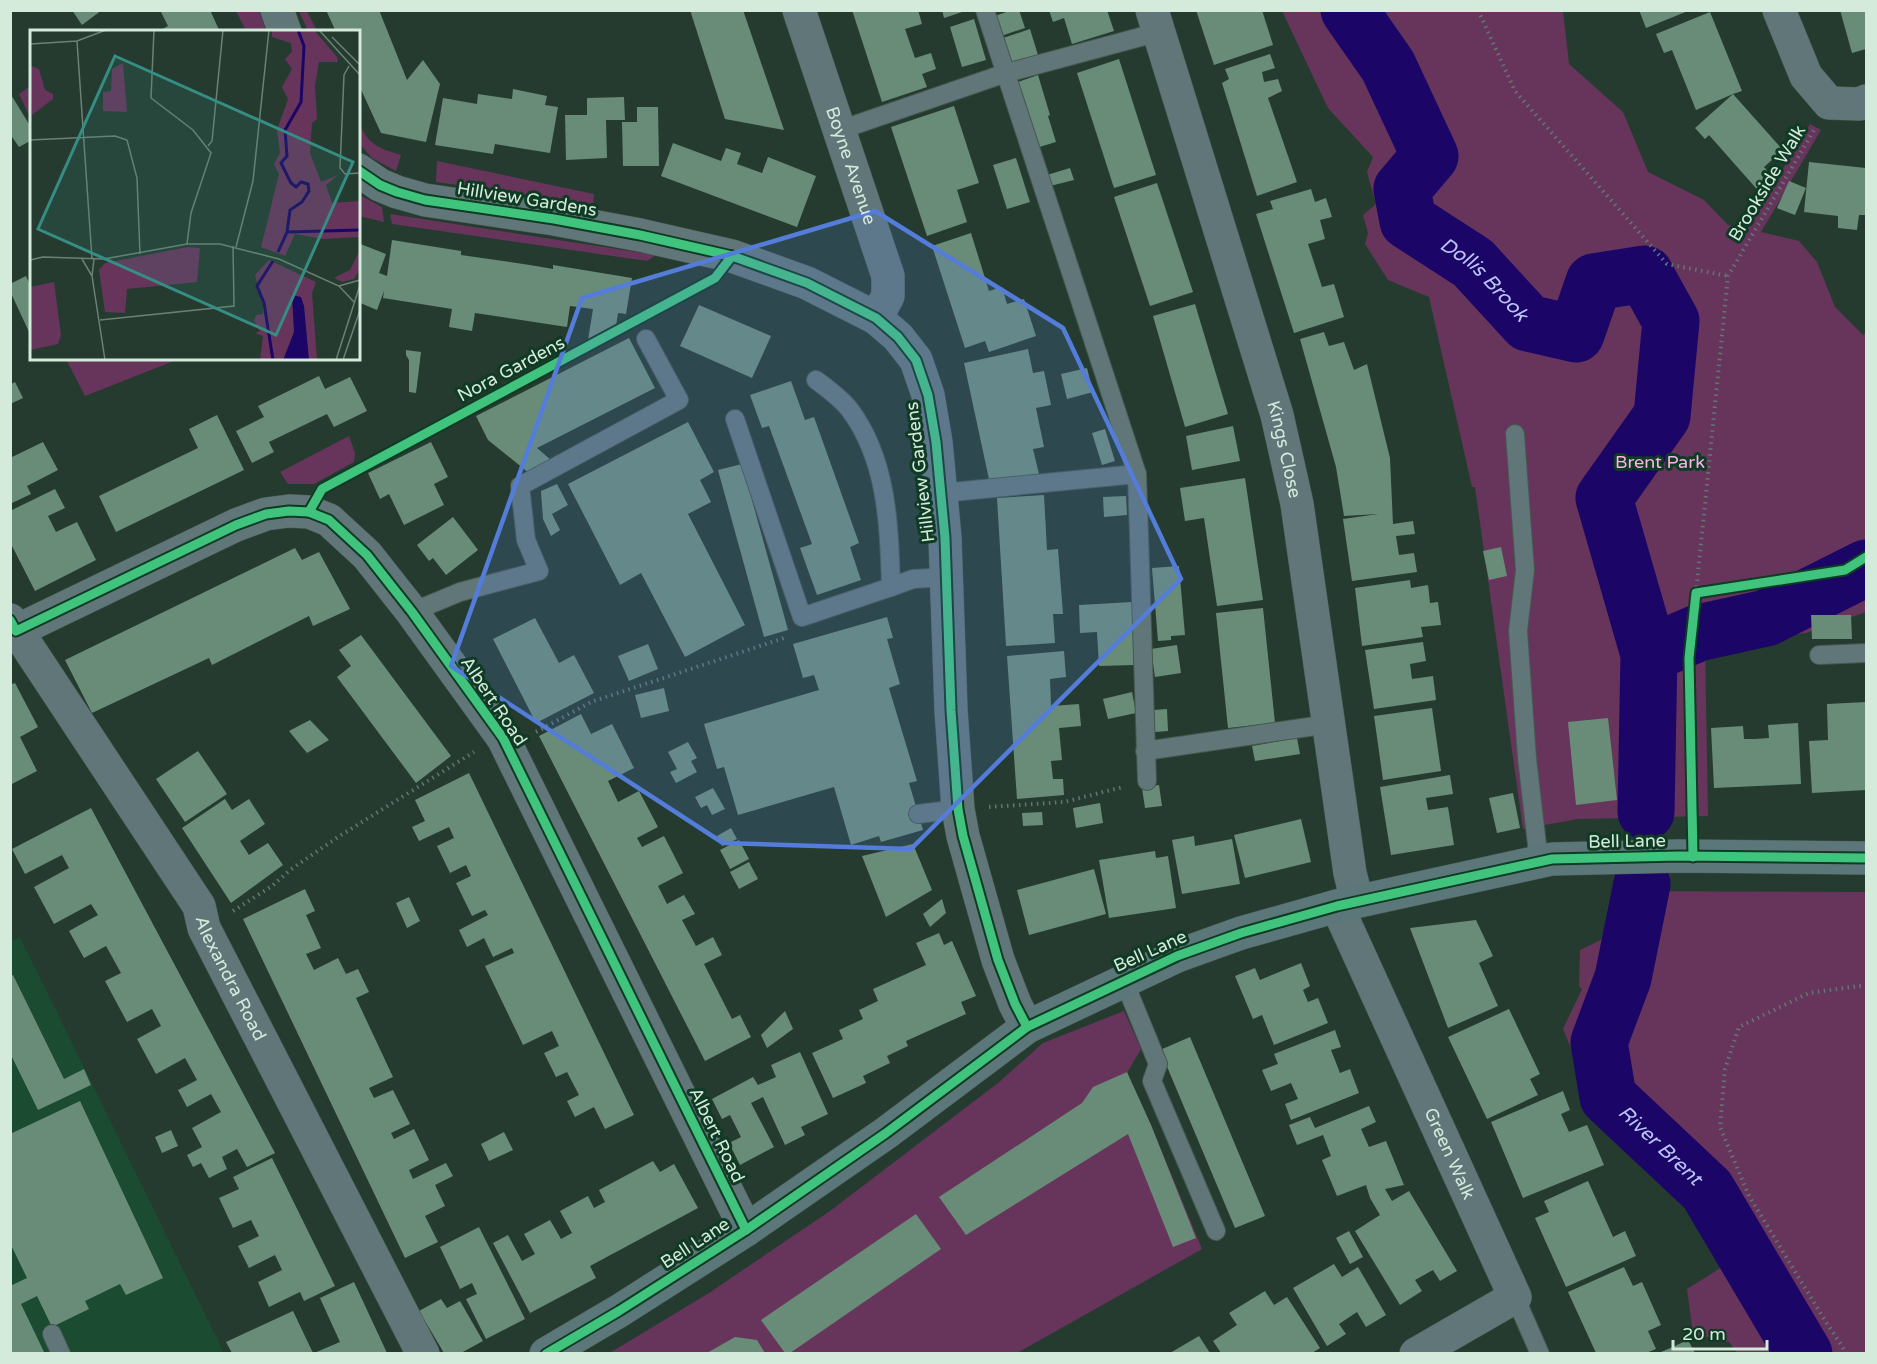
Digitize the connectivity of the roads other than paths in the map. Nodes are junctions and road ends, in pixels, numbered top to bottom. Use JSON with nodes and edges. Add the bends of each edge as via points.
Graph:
{"nodes":[{"id":1,"x":278,"y":10,"type":"edge"},
{"id":2,"x":799,"y":10,"type":"edge"},
{"id":3,"x":986,"y":10,"type":"edge"},
{"id":4,"x":1779,"y":10,"type":"edge"},
{"id":5,"x":1156,"y":21,"type":"edge"},
{"id":6,"x":284,"y":30,"type":"edge"},
{"id":7,"x":1006,"y":73,"type":"junction"},
{"id":8,"x":1866,"y":101,"type":"edge"},
{"id":9,"x":840,"y":130,"type":"junction"},
{"id":10,"x":360,"y":171,"type":"edge"},
{"id":11,"x":876,"y":318,"type":"junction"},
{"id":12,"x":646,"y":339,"type":"dead end"},
{"id":13,"x":816,"y":380,"type":"dead end"},
{"id":14,"x":735,"y":419,"type":"dead end"},
{"id":15,"x":1515,"y":434,"type":"dead end"},
{"id":16,"x":1137,"y":474,"type":"junction"},
{"id":17,"x":942,"y":493,"type":"junction"},
{"id":18,"x":946,"y":577,"type":"junction"},
{"id":19,"x":891,"y":587,"type":"junction"},
{"id":20,"x":412,"y":612,"type":"junction"},
{"id":21,"x":12,"y":629,"type":"edge"},
{"id":22,"x":1866,"y":653,"type":"edge"},
{"id":23,"x":1819,"y":655,"type":"dead end"},
{"id":24,"x":1329,"y":724,"type":"junction"},
{"id":25,"x":1145,"y":751,"type":"junction"},
{"id":26,"x":1147,"y":781,"type":"road end"},
{"id":27,"x":958,"y":808,"type":"junction"},
{"id":28,"x":918,"y":814,"type":"dead end"},
{"id":29,"x":1866,"y":858,"type":"edge"},
{"id":30,"x":1539,"y":862,"type":"junction"},
{"id":31,"x":1347,"y":904,"type":"junction"},
{"id":32,"x":1124,"y":981,"type":"junction"},
{"id":33,"x":1027,"y":1027,"type":"junction"},
{"id":34,"x":746,"y":1230,"type":"junction"},
{"id":35,"x":1216,"y":1231,"type":"dead end"},
{"id":36,"x":1515,"y":1297,"type":"junction"},
{"id":37,"x":52,"y":1334,"type":"dead end"},
{"id":38,"x":62,"y":1353,"type":"edge"},
{"id":39,"x":423,"y":1353,"type":"edge"},
{"id":40,"x":546,"y":1353,"type":"edge"},
{"id":41,"x":1416,"y":1353,"type":"edge"},
{"id":42,"x":1540,"y":1353,"type":"edge"}],
"edges":[{"from":1,"to":6,"type":"street"},
{"from":2,"to":9,"type":"street","name":"Boyne Avenue"},
{"from":3,"to":7,"type":"lane"},
{"from":4,"to":8,"type":"street","via":[[1806,76],[1829,103]]},
{"from":5,"to":7,"type":"lane"},
{"from":5,"to":24,"type":"street","name":"Kings Close","via":[[1277,415],[1297,504]]},
{"from":7,"to":9,"type":"lane"},
{"from":7,"to":16,"type":"lane"},
{"from":9,"to":11,"type":"street","name":"Boyne Avenue","via":[[888,276],[888,296]]},
{"from":10,"to":11,"type":"street","name":"Hillview Gardens","via":[[380,185],[425,200],[554,219],[732,256],[807,283]]},
{"from":11,"to":17,"type":"street","name":"Hillview Gardens","via":[[916,360],[928,395]]},
{"from":12,"to":20,"type":"lane","via":[[679,400],[520,486],[526,540],[539,571],[460,592]]},
{"from":13,"to":19,"type":"lane","via":[[850,410],[878,466],[889,519]]},
{"from":14,"to":19,"type":"lane","via":[[802,617]]},
{"from":15,"to":30,"type":"lane","via":[[1525,570],[1518,632]]},
{"from":16,"to":17,"type":"lane"},
{"from":16,"to":25,"type":"lane"},
{"from":17,"to":18,"type":"street","name":"Hillview Gardens"},
{"from":18,"to":19,"type":"lane","via":[[913,579]]},
{"from":18,"to":27,"type":"street","name":"Hillview Gardens"},
{"from":20,"to":21,"type":"street","name":"Albert Road","via":[[367,555],[329,520],[309,512],[290,511],[266,514],[236,525]]},
{"from":20,"to":34,"type":"street","name":"Albert Road","via":[[505,743]]},
{"from":21,"to":39,"type":"street","name":"Alexandra Road","via":[[199,906],[204,928]]},
{"from":22,"to":23,"type":"lane"},
{"from":24,"to":25,"type":"lane"},
{"from":24,"to":31,"type":"street","name":"Kings Close","via":[[1350,873]]},
{"from":25,"to":26,"type":"lane"},
{"from":27,"to":28,"type":"lane"},
{"from":27,"to":33,"type":"street","name":"Hillview Gardens","via":[[975,885],[998,960]]},
{"from":29,"to":30,"type":"street","name":"Bell Lane","via":[[1679,856]]},
{"from":30,"to":31,"type":"street","name":"Bell Lane"},
{"from":31,"to":32,"type":"street","name":"Bell Lane","via":[[1240,933]]},
{"from":31,"to":36,"type":"street","name":"Green Walk"},
{"from":32,"to":33,"type":"street","name":"Bell Lane"},
{"from":32,"to":35,"type":"lane","via":[[1158,1064],[1152,1081]]},
{"from":33,"to":34,"type":"street","name":"Bell Lane","via":[[886,1133]]},
{"from":34,"to":40,"type":"street","name":"Bell Lane"},
{"from":36,"to":41,"type":"street"},
{"from":36,"to":42,"type":"lane"},
{"from":37,"to":38,"type":"lane"}]}
